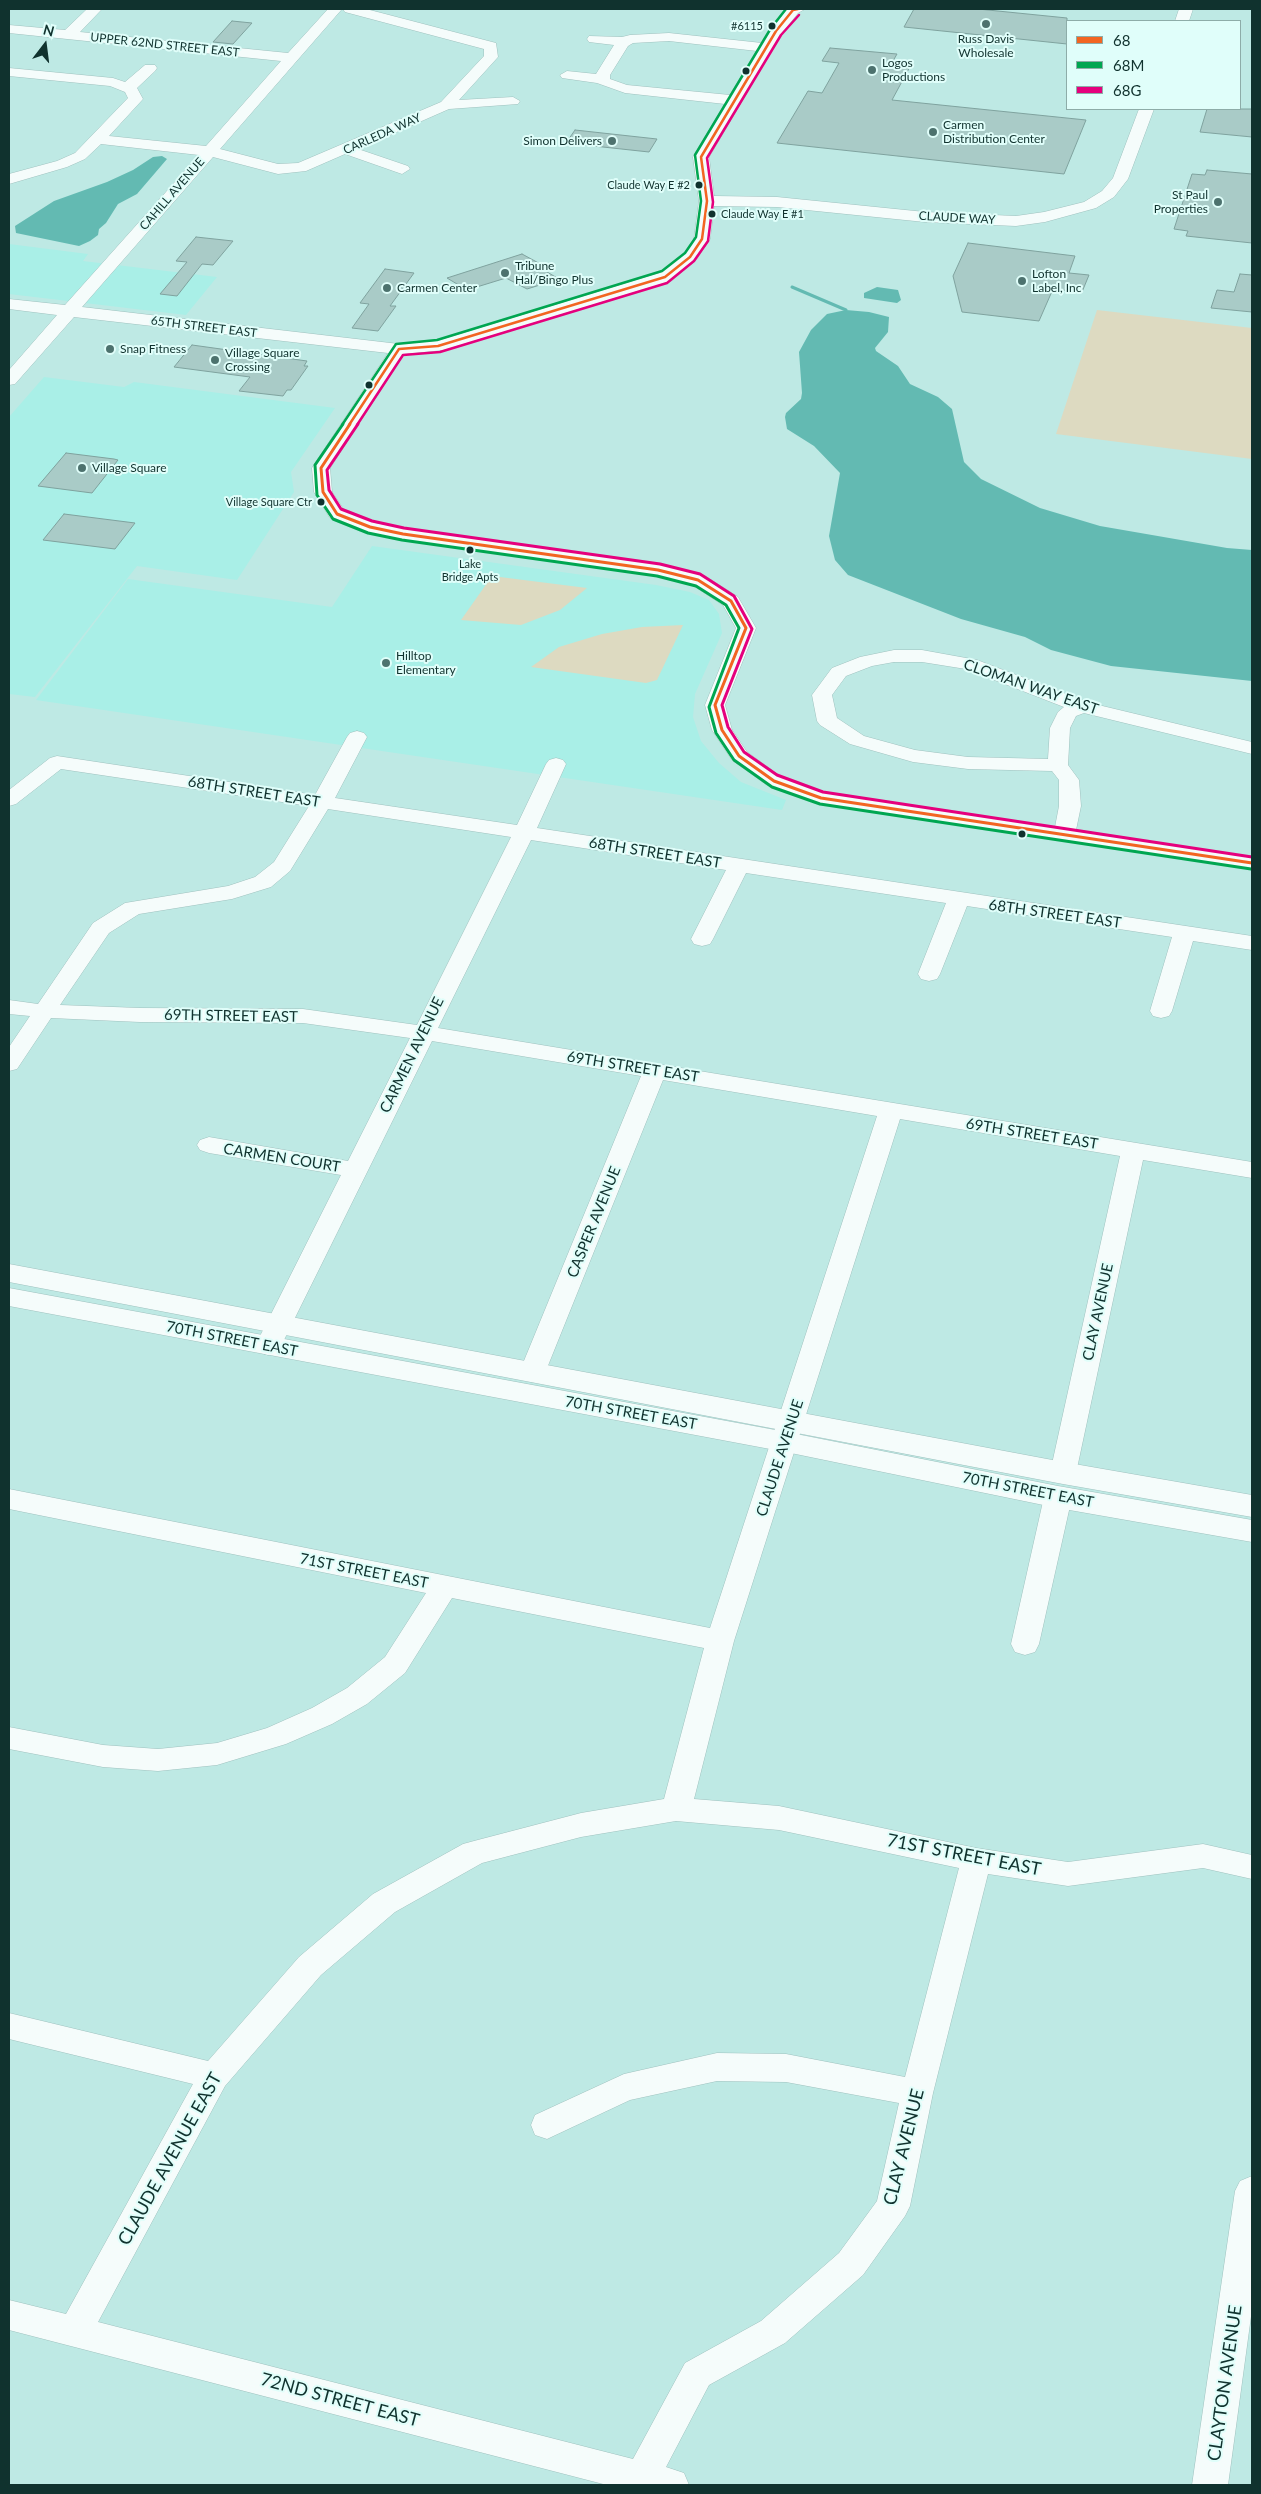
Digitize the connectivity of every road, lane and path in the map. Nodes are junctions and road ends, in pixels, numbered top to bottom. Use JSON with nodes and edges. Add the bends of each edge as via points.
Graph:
{"nodes":[{"id":1,"x":95,"y":9,"type":"edge"},
{"id":2,"x":335,"y":9,"type":"edge"},
{"id":3,"x":350,"y":9,"type":"edge"},
{"id":4,"x":798,"y":9,"type":"edge"},
{"id":5,"x":9,"y":29,"type":"edge"},
{"id":6,"x":69,"y":35,"type":"junction"},
{"id":7,"x":594,"y":39,"type":"dead end"},
{"id":8,"x":625,"y":42,"type":"junction"},
{"id":9,"x":766,"y":48,"type":"junction"},
{"id":10,"x":292,"y":58,"type":"junction"},
{"id":11,"x":150,"y":68,"type":"dead end"},
{"id":12,"x":9,"y":72,"type":"edge"},
{"id":13,"x":567,"y":75,"type":"dead end"},
{"id":14,"x":603,"y":79,"type":"junction"},
{"id":15,"x":126,"y":86,"type":"junction"},
{"id":16,"x":630,"y":90,"type":"junction"},
{"id":17,"x":735,"y":100,"type":"junction"},
{"id":18,"x":513,"y":101,"type":"dead end"},
{"id":19,"x":446,"y":105,"type":"junction"},
{"id":20,"x":619,"y":105,"type":"dead end"},
{"id":21,"x":1147,"y":110,"type":"edge"},
{"id":22,"x":98,"y":139,"type":"junction"},
{"id":23,"x":347,"y":150,"type":"junction"},
{"id":24,"x":209,"y":152,"type":"junction"},
{"id":25,"x":402,"y":169,"type":"dead end"},
{"id":26,"x":9,"y":179,"type":"edge"},
{"id":27,"x":707,"y":202,"type":"junction"},
{"id":28,"x":9,"y":304,"type":"edge"},
{"id":29,"x":69,"y":311,"type":"junction"},
{"id":30,"x":399,"y":349,"type":"junction"},
{"id":31,"x":9,"y":380,"type":"edge"},
{"id":32,"x":1083,"y":707,"type":"junction"},
{"id":33,"x":357,"y":736,"type":"dead end"},
{"id":34,"x":1252,"y":748,"type":"edge"},
{"id":35,"x":556,"y":764,"type":"dead end"},
{"id":36,"x":1058,"y":765,"type":"junction"},
{"id":37,"x":9,"y":800,"type":"edge"},
{"id":38,"x":322,"y":802,"type":"junction"},
{"id":39,"x":524,"y":833,"type":"junction"},
{"id":40,"x":1064,"y":835,"type":"junction"},
{"id":41,"x":1252,"y":863,"type":"edge"},
{"id":42,"x":739,"y":866,"type":"junction"},
{"id":43,"x":958,"y":900,"type":"junction"},
{"id":44,"x":1184,"y":933,"type":"junction"},
{"id":45,"x":702,"y":939,"type":"dead end"},
{"id":46,"x":1252,"y":943,"type":"edge"},
{"id":47,"x":929,"y":974,"type":"dead end"},
{"id":48,"x":9,"y":1007,"type":"edge"},
{"id":49,"x":43,"y":1011,"type":"junction"},
{"id":50,"x":1162,"y":1011,"type":"dead end"},
{"id":51,"x":423,"y":1033,"type":"junction"},
{"id":52,"x":9,"y":1064,"type":"edge"},
{"id":53,"x":655,"y":1071,"type":"junction"},
{"id":54,"x":891,"y":1110,"type":"junction"},
{"id":55,"x":209,"y":1146,"type":"dead end"},
{"id":56,"x":1133,"y":1150,"type":"junction"},
{"id":57,"x":356,"y":1170,"type":"junction"},
{"id":58,"x":1252,"y":1170,"type":"edge"},
{"id":59,"x":9,"y":1273,"type":"edge"},
{"id":60,"x":9,"y":1297,"type":"edge"},
{"id":61,"x":274,"y":1336,"type":"junction"},
{"id":62,"x":532,"y":1373,"type":"junction"},
{"id":63,"x":789,"y":1432,"type":"junction"},
{"id":64,"x":1061,"y":1485,"type":"junction"},
{"id":65,"x":9,"y":1499,"type":"edge"},
{"id":66,"x":1252,"y":1506,"type":"edge"},
{"id":67,"x":1252,"y":1531,"type":"edge"},
{"id":68,"x":444,"y":1587,"type":"junction"},
{"id":69,"x":720,"y":1641,"type":"junction"},
{"id":70,"x":1026,"y":1644,"type":"dead end"},
{"id":71,"x":9,"y":1738,"type":"edge"},
{"id":72,"x":676,"y":1808,"type":"junction"},
{"id":73,"x":976,"y":1860,"type":"junction"},
{"id":74,"x":1252,"y":1867,"type":"edge"},
{"id":75,"x":9,"y":2026,"type":"edge"},
{"id":76,"x":214,"y":2076,"type":"junction"},
{"id":77,"x":917,"y":2093,"type":"junction"},
{"id":78,"x":548,"y":2125,"type":"dead end"},
{"id":79,"x":1252,"y":2191,"type":"edge"},
{"id":80,"x":9,"y":2315,"type":"edge"},
{"id":81,"x":75,"y":2331,"type":"junction"},
{"id":82,"x":651,"y":2483,"type":"edge"},
{"id":83,"x":1210,"y":2485,"type":"edge"}],
"edges":[{"from":1,"to":6,"type":"street"},
{"from":2,"to":10,"type":"street","name":"CAHILL AVENUE"},
{"from":3,"to":19,"type":"street","name":"CARLEDA WAY","via":[[491,46],[491,57]]},
{"from":4,"to":9,"type":"street","via":[[793,10],[780,25]]},
{"from":5,"to":6,"type":"street","name":"UPPER 62ND STREET EAST"},
{"from":6,"to":10,"type":"street","name":"UPPER 62ND STREET EAST"},
{"from":7,"to":8,"type":"street"},
{"from":8,"to":9,"type":"street","via":[[669,37]]},
{"from":8,"to":14,"type":"street"},
{"from":9,"to":17,"type":"street"},
{"from":10,"to":24,"type":"street","name":"CAHILL AVENUE"},
{"from":11,"to":15,"type":"street","via":[[134,84]]},
{"from":12,"to":15,"type":"street","via":[[114,82]]},
{"from":13,"to":14,"type":"street"},
{"from":14,"to":16,"type":"street","via":[[614,87]]},
{"from":15,"to":22,"type":"street","via":[[136,99]]},
{"from":16,"to":17,"type":"street"},
{"from":16,"to":20,"type":"street"},
{"from":17,"to":27,"type":"street","via":[[701,157]]},
{"from":18,"to":19,"type":"street"},
{"from":19,"to":23,"type":"street","name":"CARLEDA WAY"},
{"from":21,"to":27,"type":"street","name":"CLAUDE WAY","via":[[1120,180],[1108,194],[1090,205],[1045,217],[1016,221],[925,217],[777,202]]},
{"from":22,"to":24,"type":"street","name":"CARLEDA WAY"},
{"from":22,"to":26,"type":"street","via":[[73,160]]},
{"from":23,"to":24,"type":"street","name":"CARLEDA WAY","via":[[301,168],[278,169]]},
{"from":23,"to":25,"type":"street"},
{"from":24,"to":29,"type":"street","name":"CAHILL AVENUE"},
{"from":27,"to":30,"type":"street","via":[[702,239],[690,256],[666,277],[438,346]]},
{"from":28,"to":29,"type":"street","name":"65TH STREET EAST"},
{"from":29,"to":30,"type":"street","name":"65TH STREET EAST"},
{"from":29,"to":31,"type":"street","name":"CAHILL AVENUE"},
{"from":30,"to":40,"type":"street","via":[[321,468],[323,492],[337,514],[370,527],[403,534],[658,570],[698,580],[731,601],[746,628],[715,705],[722,730],[740,756],[774,781],[821,798]]},
{"from":32,"to":34,"type":"street","name":"CLOMAN WAY EAST"},
{"from":32,"to":36,"type":"street","via":[[1068,712],[1060,728]]},
{"from":32,"to":36,"type":"street","name":"CLOMAN WAY EAST","via":[[970,664],[922,656],[894,656],[867,661],[839,672],[822,695],[827,721],[857,740],[913,756],[968,763]]},
{"from":33,"to":38,"type":"street"},
{"from":35,"to":39,"type":"street","name":"CARMEN AVENUE"},
{"from":36,"to":40,"type":"street","via":[[1069,780],[1070,806]]},
{"from":37,"to":38,"type":"street","name":"68TH STREET EAST","via":[[57,762]]},
{"from":38,"to":39,"type":"street","name":"68TH STREET EAST"},
{"from":38,"to":49,"type":"street","via":[[282,866],[264,882],[232,892],[133,908],[101,928]]},
{"from":39,"to":42,"type":"street","name":"68TH STREET EAST"},
{"from":39,"to":51,"type":"street","name":"CARMEN AVENUE"},
{"from":40,"to":41,"type":"street"},
{"from":42,"to":43,"type":"street","name":"68TH STREET EAST"},
{"from":42,"to":45,"type":"street"},
{"from":43,"to":44,"type":"street","name":"68TH STREET EAST"},
{"from":43,"to":47,"type":"street"},
{"from":44,"to":46,"type":"street","name":"68TH STREET EAST"},
{"from":44,"to":50,"type":"street"},
{"from":48,"to":49,"type":"street","name":"69TH STREET EAST"},
{"from":49,"to":51,"type":"street","name":"69TH STREET EAST","via":[[303,1016]]},
{"from":49,"to":52,"type":"street"},
{"from":51,"to":53,"type":"street","name":"69TH STREET EAST"},
{"from":51,"to":57,"type":"street","name":"CARMEN AVENUE"},
{"from":53,"to":54,"type":"street","name":"69TH STREET EAST"},
{"from":53,"to":62,"type":"street","name":"CASPER AVENUE"},
{"from":54,"to":56,"type":"street","name":"69TH STREET EAST"},
{"from":54,"to":63,"type":"street","name":"CLAUDE AVENUE"},
{"from":55,"to":57,"type":"street","name":"CARMEN COURT"},
{"from":56,"to":58,"type":"street","name":"69TH STREET EAST"},
{"from":56,"to":64,"type":"street","name":"CLAY AVENUE"},
{"from":57,"to":61,"type":"street","name":"CARMEN AVENUE"},
{"from":59,"to":61,"type":"main road","name":"70TH STREET EAST"},
{"from":60,"to":61,"type":"main road","name":"70TH STREET EAST"},
{"from":61,"to":62,"type":"main road","name":"70TH STREET EAST"},
{"from":61,"to":63,"type":"main road","name":"70TH STREET EAST"},
{"from":62,"to":63,"type":"main road","name":"70TH STREET EAST"},
{"from":63,"to":64,"type":"main road","name":"70TH STREET EAST"},
{"from":63,"to":69,"type":"street","name":"CLAUDE AVENUE"},
{"from":64,"to":66,"type":"main road","name":"70TH STREET EAST"},
{"from":64,"to":67,"type":"main road","name":"70TH STREET EAST"},
{"from":64,"to":70,"type":"street","name":"CLAY AVENUE"},
{"from":65,"to":68,"type":"street","name":"71ST STREET EAST"},
{"from":68,"to":69,"type":"street","name":"71ST STREET EAST"},
{"from":68,"to":71,"type":"street","via":[[395,1665],[343,1704],[276,1736],[217,1754],[158,1760],[103,1756]]},
{"from":69,"to":72,"type":"street","name":"CLAUDE AVENUE"},
{"from":72,"to":73,"type":"street","name":"71ST STREET EAST","via":[[779,1818]]},
{"from":72,"to":76,"type":"street","name":"CLAUDE AVENUE EAST","via":[[581,1825],[474,1853],[384,1903],[310,1966]]},
{"from":73,"to":74,"type":"street","name":"71ST STREET EAST","via":[[1068,1874],[1203,1856]]},
{"from":73,"to":77,"type":"street","name":"CLAY AVENUE"},
{"from":75,"to":76,"type":"street"},
{"from":76,"to":81,"type":"street","name":"CLAUDE AVENUE EAST"},
{"from":77,"to":78,"type":"street","via":[[786,2068],[717,2067],[624,2088]]},
{"from":77,"to":82,"type":"street","name":"CLAY AVENUE","via":[[893,2206],[851,2264],[773,2332],[697,2374]]},
{"from":79,"to":83,"type":"street","name":"CLAYTON AVENUE"},
{"from":80,"to":81,"type":"street","name":"72ND STREET EAST"},
{"from":81,"to":82,"type":"street","name":"72ND STREET EAST"}]}
